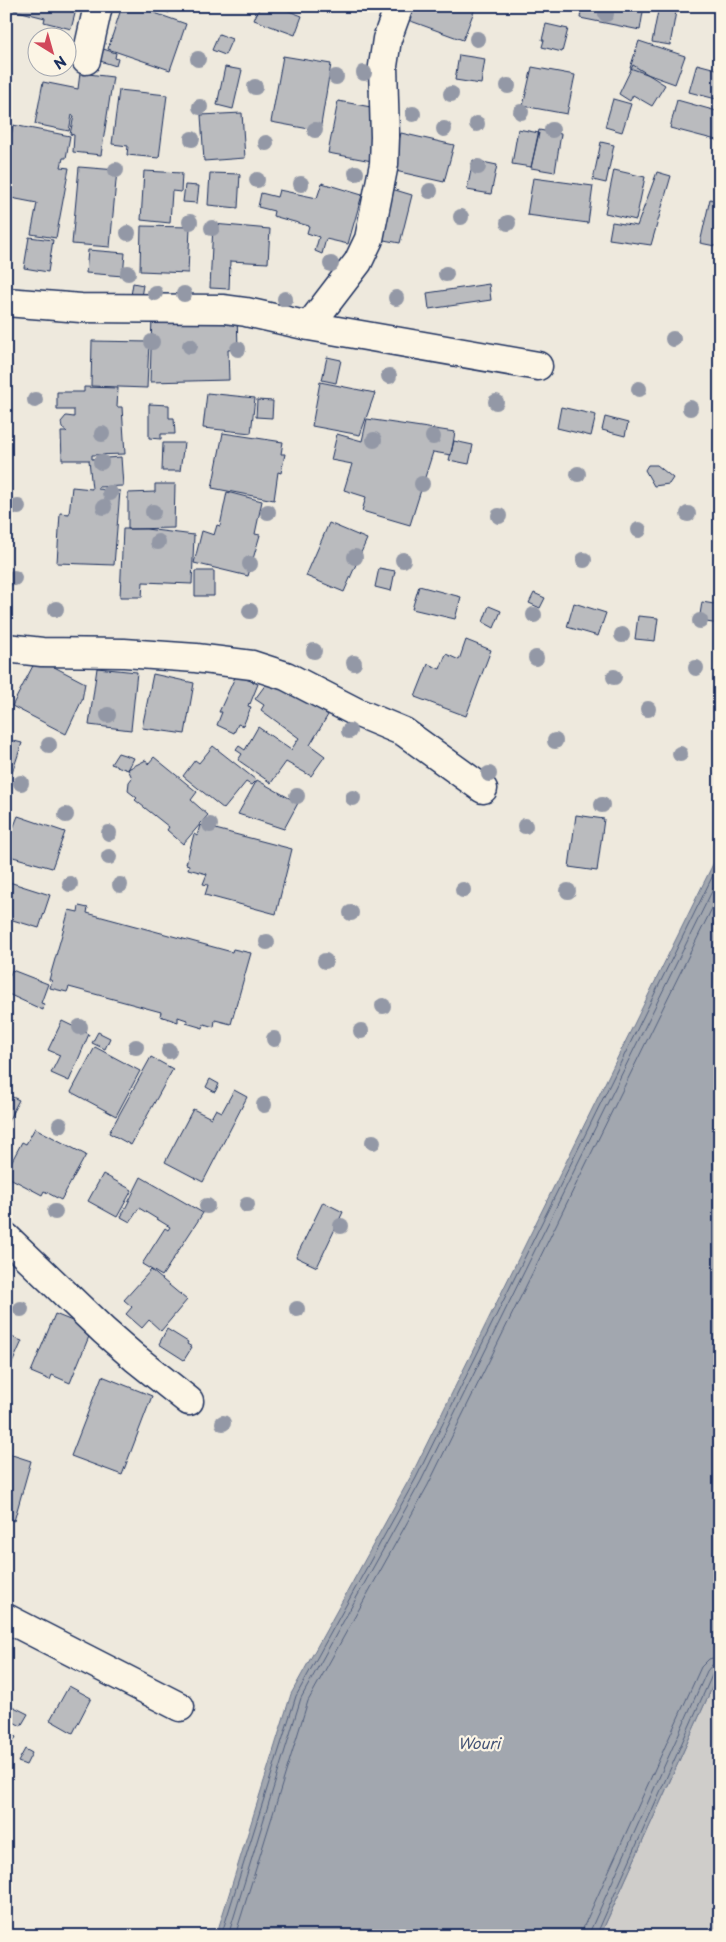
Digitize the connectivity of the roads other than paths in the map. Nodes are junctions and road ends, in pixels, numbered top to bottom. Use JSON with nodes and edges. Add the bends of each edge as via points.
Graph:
{"nodes":[{"id":1,"x":98,"y":6,"type":"edge"},
{"id":2,"x":399,"y":6,"type":"edge"},
{"id":3,"x":86,"y":60,"type":"dead end"},
{"id":4,"x":6,"y":302,"type":"edge"},
{"id":5,"x":309,"y":326,"type":"junction"},
{"id":6,"x":538,"y":366,"type":"dead end"},
{"id":7,"x":6,"y":648,"type":"edge"},
{"id":8,"x":483,"y":789,"type":"dead end"},
{"id":9,"x":6,"y":1237,"type":"edge"},
{"id":10,"x":189,"y":1401,"type":"dead end"},
{"id":11,"x":6,"y":1618,"type":"edge"},
{"id":12,"x":180,"y":1707,"type":"dead end"}],
"edges":[{"from":1,"to":3,"type":"street"},
{"from":2,"to":5,"type":"street","via":[[387,39],[383,66],[384,164],[368,239],[358,262]]},
{"from":4,"to":5,"type":"street","via":[[81,308],[224,309]]},
{"from":5,"to":6,"type":"street"},
{"from":7,"to":8,"type":"street","via":[[124,653],[252,665],[286,676],[356,712],[404,732]]},
{"from":9,"to":10,"type":"street","via":[[134,1358]]},
{"from":11,"to":12,"type":"street"}]}
